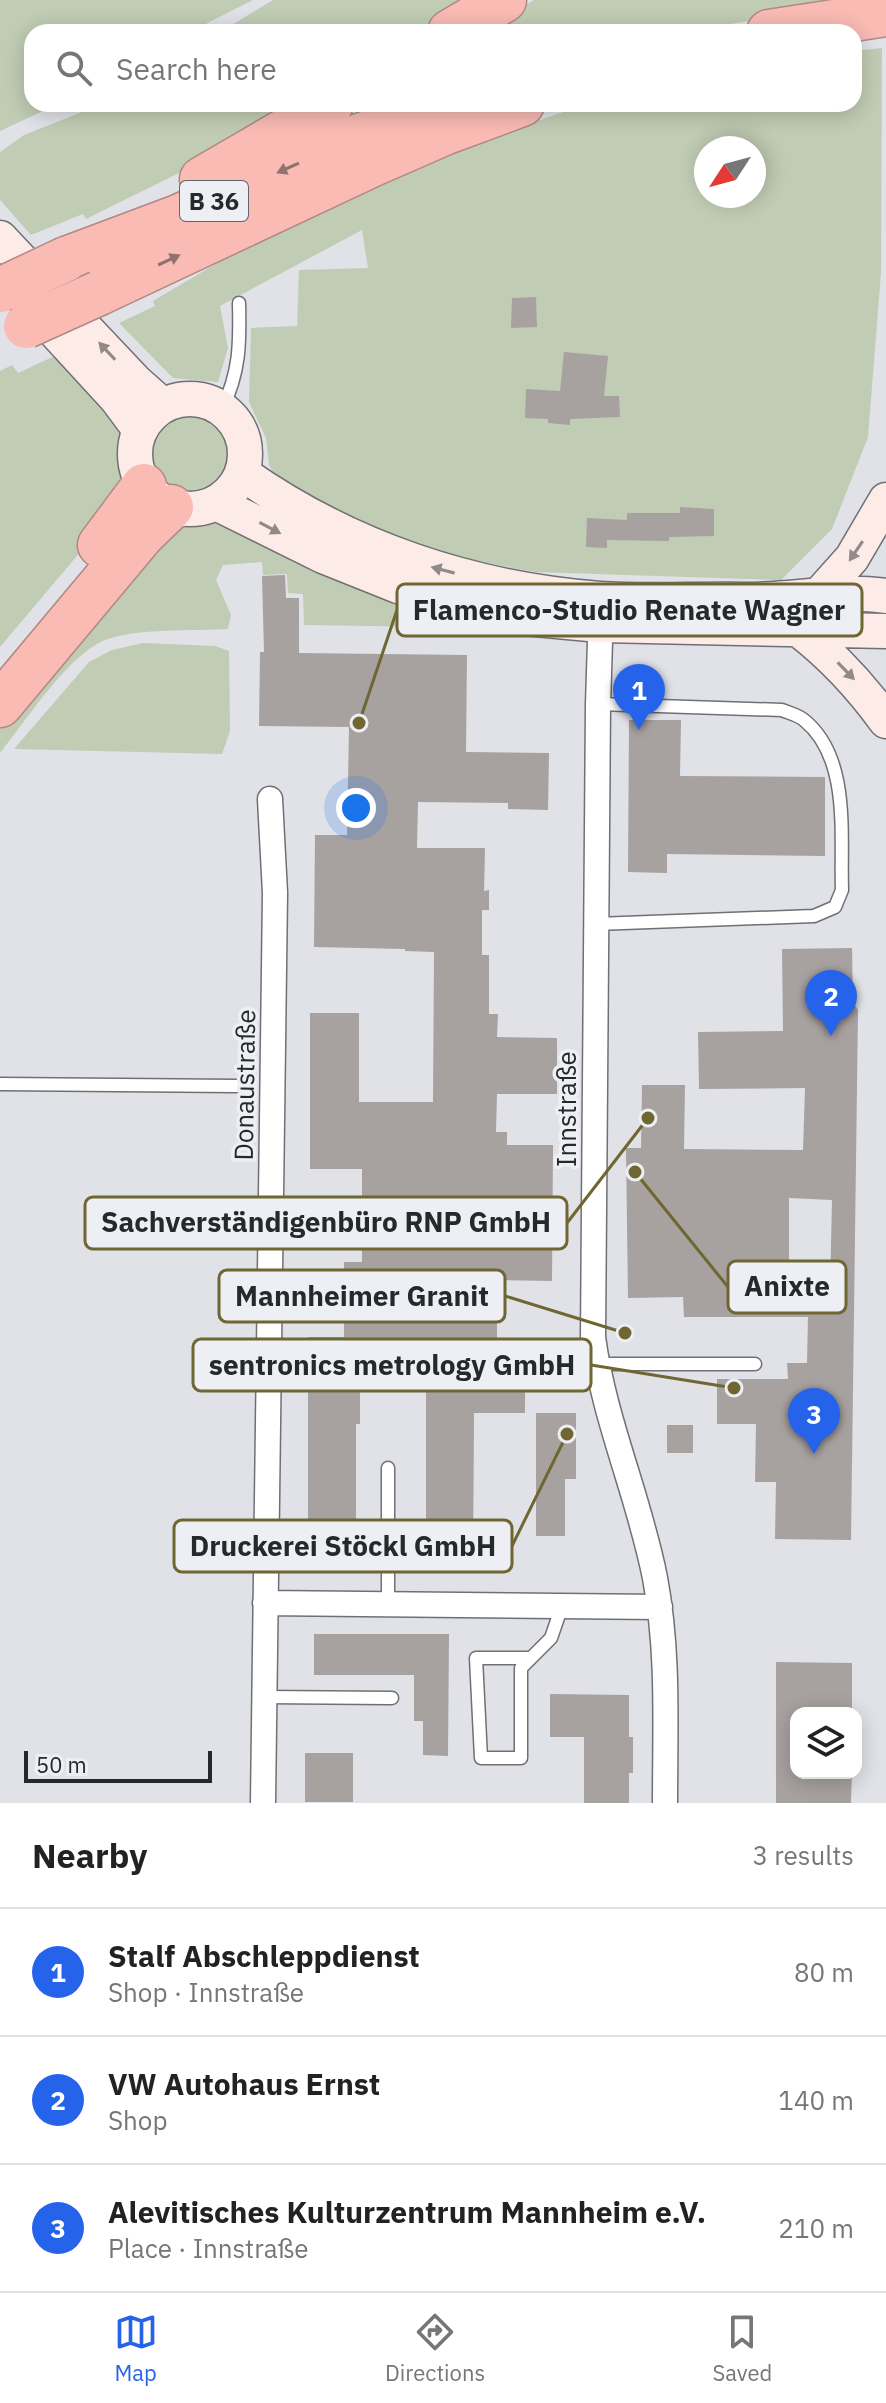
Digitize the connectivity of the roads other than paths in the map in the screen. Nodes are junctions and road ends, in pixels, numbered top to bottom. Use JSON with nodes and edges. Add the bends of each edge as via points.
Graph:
{"nodes":[{"id":1,"x":504,"y":0,"type":"edge"},
{"id":2,"x":877,"y":15,"type":"edge"},
{"id":3,"x":464,"y":24,"type":"edge"},
{"id":4,"x":820,"y":24,"type":"edge"},
{"id":5,"x":317,"y":112,"type":"edge"},
{"id":6,"x":430,"y":112,"type":"edge"},
{"id":7,"x":502,"y":112,"type":"edge"},
{"id":8,"x":0,"y":238,"type":"edge"},
{"id":9,"x":66,"y":259,"type":"junction"},
{"id":10,"x":0,"y":271,"type":"edge"},
{"id":11,"x":0,"y":290,"type":"edge"},
{"id":12,"x":239,"y":303,"type":"dead end"},
{"id":13,"x":13,"y":332,"type":"edge"},
{"id":14,"x":222,"y":409,"type":"junction"},
{"id":15,"x":151,"y":418,"type":"junction"},
{"id":16,"x":242,"y":473,"type":"junction"},
{"id":17,"x":158,"y":496,"type":"junction"},
{"id":18,"x":886,"y":500,"type":"edge"},
{"id":19,"x":216,"y":503,"type":"junction"},
{"id":20,"x":818,"y":596,"type":"junction"},
{"id":21,"x":886,"y":596,"type":"edge"},
{"id":22,"x":601,"y":612,"type":"junction"},
{"id":23,"x":798,"y":629,"type":"junction"},
{"id":24,"x":886,"y":631,"type":"edge"},
{"id":25,"x":0,"y":662,"type":"edge"},
{"id":26,"x":598,"y":704,"type":"junction"},
{"id":27,"x":0,"y":705,"type":"edge"},
{"id":28,"x":886,"y":721,"type":"edge"},
{"id":29,"x":270,"y":799,"type":"dead end"},
{"id":30,"x":596,"y":924,"type":"junction"},
{"id":31,"x":0,"y":1084,"type":"edge"},
{"id":32,"x":237,"y":1086,"type":"dead end"},
{"id":33,"x":597,"y":1364,"type":"junction"},
{"id":34,"x":755,"y":1364,"type":"dead end"},
{"id":35,"x":388,"y":1468,"type":"dead end"},
{"id":36,"x":265,"y":1603,"type":"junction"},
{"id":37,"x":388,"y":1604,"type":"junction"},
{"id":38,"x":562,"y":1606,"type":"junction"},
{"id":39,"x":660,"y":1607,"type":"junction"},
{"id":40,"x":528,"y":1658,"type":"junction"},
{"id":41,"x":264,"y":1697,"type":"junction"},
{"id":42,"x":392,"y":1698,"type":"dead end"},
{"id":43,"x":263,"y":1803,"type":"edge"},
{"id":44,"x":665,"y":1803,"type":"edge"}],
"edges":[{"from":1,"to":3,"type":"highway"},
{"from":2,"to":4,"type":"highway"},
{"from":5,"to":9,"type":"highway","number":"B 36"},
{"from":6,"to":9,"type":"highway","number":"B 36","one_way":true,"via":[[359,136],[178,217]]},
{"from":13,"to":7,"type":"highway","number":"B 36","one_way":true,"bridge":true,"via":[[373,164]]},
{"from":15,"to":8,"type":"street","one_way":true,"via":[[135,381]]},
{"from":9,"to":11,"type":"highway","number":"B 36","bridge":true},
{"from":10,"to":15,"type":"street","via":[[117,399]]},
{"from":12,"to":14,"type":"lane","via":[[240,356]]},
{"from":14,"to":15,"type":"street","via":[[203,400],[182,399]]},
{"from":14,"to":16,"type":"street","via":[[240,431],[246,459]]},
{"from":15,"to":17,"type":"street","via":[[135,448],[136,468]]},
{"from":16,"to":19,"type":"street"},
{"from":22,"to":16,"type":"street","one_way":true,"via":[[427,566],[362,542],[293,507]]},
{"from":17,"to":19,"type":"street","via":[[186,510]]},
{"from":17,"to":25,"type":"highway","via":[[114,528]]},
{"from":17,"to":27,"type":"highway","via":[[143,534]]},
{"from":18,"to":20,"type":"street","one_way":true,"via":[[852,558]]},
{"from":19,"to":22,"type":"street","one_way":true,"via":[[323,556],[453,604],[514,617]]},
{"from":20,"to":21,"type":"street"},
{"from":20,"to":22,"type":"street"},
{"from":22,"to":23,"type":"street"},
{"from":22,"to":26,"type":"street","name":"Innstraße"},
{"from":23,"to":24,"type":"street"},
{"from":23,"to":28,"type":"street","one_way":true,"via":[[858,683]]},
{"from":26,"to":30,"type":"street","name":"Innstraße"},
{"from":26,"to":30,"type":"lane","via":[[782,710],[803,719],[826,745],[838,774],[842,890],[835,907],[814,916]]},
{"from":29,"to":36,"type":"street","name":"Donaustraße","via":[[275,893]]},
{"from":30,"to":33,"type":"street","name":"Innstraße"},
{"from":31,"to":32,"type":"lane"},
{"from":33,"to":34,"type":"lane"},
{"from":33,"to":39,"type":"street","name":"Innstraße"},
{"from":35,"to":37,"type":"lane"},
{"from":36,"to":37,"type":"street"},
{"from":36,"to":41,"type":"street","name":"Donaustraße"},
{"from":37,"to":38,"type":"street"},
{"from":38,"to":39,"type":"street"},
{"from":38,"to":40,"type":"lane","via":[[551,1638]]},
{"from":39,"to":44,"type":"street","name":"Innstraße"},
{"from":40,"to":40,"type":"lane","via":[[521,1668],[521,1758],[481,1758],[476,1658]]},
{"from":41,"to":42,"type":"lane"},
{"from":41,"to":43,"type":"street","name":"Donaustraße"}]}
